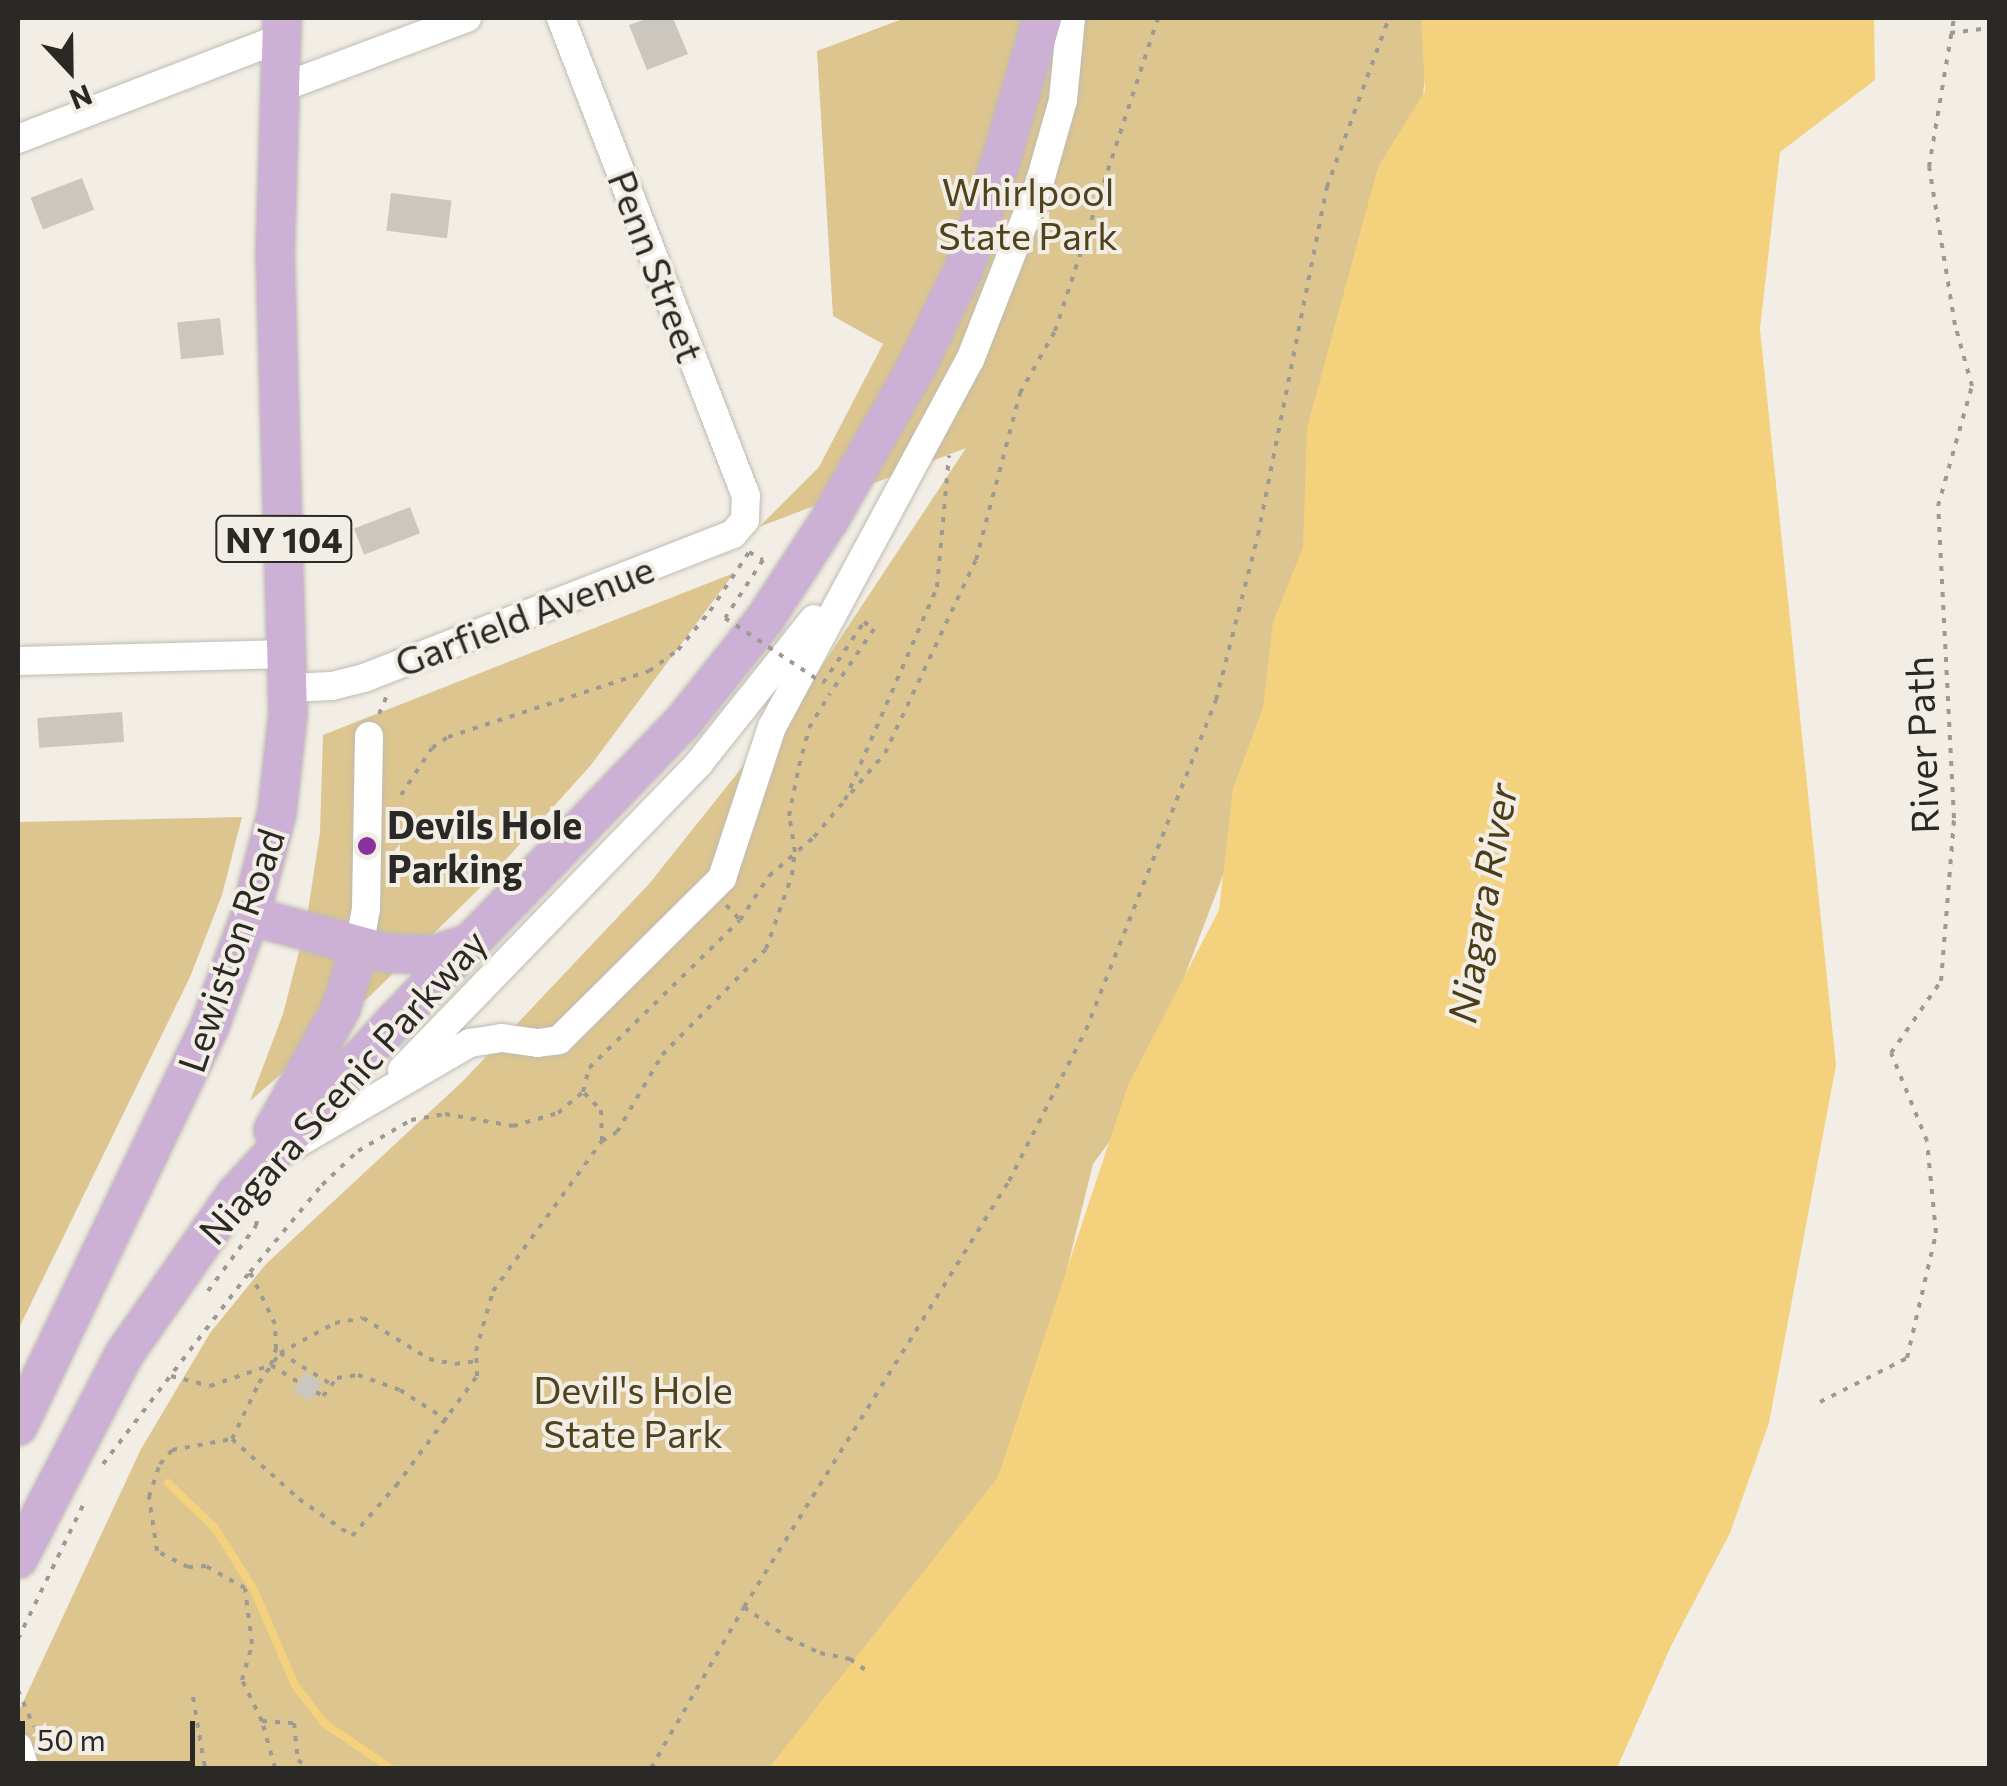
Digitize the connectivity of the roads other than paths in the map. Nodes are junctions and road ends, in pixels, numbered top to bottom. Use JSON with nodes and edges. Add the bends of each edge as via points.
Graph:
{"nodes":[{"id":1,"x":468,"y":18,"type":"edge"},
{"id":2,"x":561,"y":18,"type":"edge"},
{"id":3,"x":1042,"y":18,"type":"edge"},
{"id":4,"x":1072,"y":18,"type":"edge"},
{"id":5,"x":282,"y":28,"type":"edge"},
{"id":6,"x":278,"y":89,"type":"junction"},
{"id":7,"x":18,"y":139,"type":"edge"},
{"id":8,"x":896,"y":500,"type":"junction"},
{"id":9,"x":747,"y":515,"type":"joint"},
{"id":10,"x":18,"y":660,"type":"edge"},
{"id":11,"x":288,"y":671,"type":"junction"},
{"id":12,"x":369,"y":736,"type":"dead end"},
{"id":13,"x":250,"y":916,"type":"junction"},
{"id":14,"x":471,"y":943,"type":"junction"},
{"id":15,"x":359,"y":948,"type":"junction"},
{"id":16,"x":376,"y":1096,"type":"junction"},
{"id":17,"x":264,"y":1162,"type":"junction"},
{"id":18,"x":236,"y":1194,"type":"junction"},
{"id":19,"x":18,"y":1426,"type":"edge"},
{"id":20,"x":18,"y":1559,"type":"edge"},
{"id":21,"x":18,"y":1747,"type":"edge"},
{"id":22,"x":24,"y":1768,"type":"edge"}],
"edges":[{"from":1,"to":6,"type":"street"},
{"from":2,"to":9,"type":"street","name":"Penn Street","via":[[746,496]]},
{"from":3,"to":14,"type":"main road","name":"Niagara Scenic Parkway","via":[[964,268],[830,519],[766,619],[694,710]]},
{"from":4,"to":8,"type":"street","via":[[1063,100],[1040,181],[970,360]]},
{"from":5,"to":6,"type":"main road","name":"Lewiston Road","number":"NY 104"},
{"from":5,"to":7,"type":"street"},
{"from":6,"to":11,"type":"main road","name":"Lewiston Road","number":"NY 104","via":[[275,258]]},
{"from":8,"to":16,"type":"street","via":[[799,641],[699,763]]},
{"from":8,"to":16,"type":"street","via":[[772,727],[722,878],[558,1040],[470,1043]]},
{"from":9,"to":11,"type":"street","name":"Garfield Avenue","via":[[733,534],[364,678],[332,686]]},
{"from":10,"to":11,"type":"street","name":"Garfield Avenue"},
{"from":11,"to":13,"type":"main road","name":"Lewiston Road","number":"NY 104","via":[[282,788]]},
{"from":12,"to":15,"type":"street","via":[[366,909]]},
{"from":13,"to":15,"type":"main road"},
{"from":13,"to":19,"type":"main road","name":"Lewiston Road","number":"NY 104","via":[[170,1114]]},
{"from":14,"to":15,"type":"main road","via":[[434,955]]},
{"from":14,"to":17,"type":"main road","name":"Niagara Scenic Parkway"},
{"from":15,"to":18,"type":"main road","via":[[333,1026]]},
{"from":16,"to":17,"type":"street"},
{"from":17,"to":18,"type":"main road","name":"Niagara Scenic Parkway"},
{"from":18,"to":20,"type":"main road","name":"Niagara Scenic Parkway","via":[[124,1354]]},
{"from":21,"to":22,"type":"street"}]}
